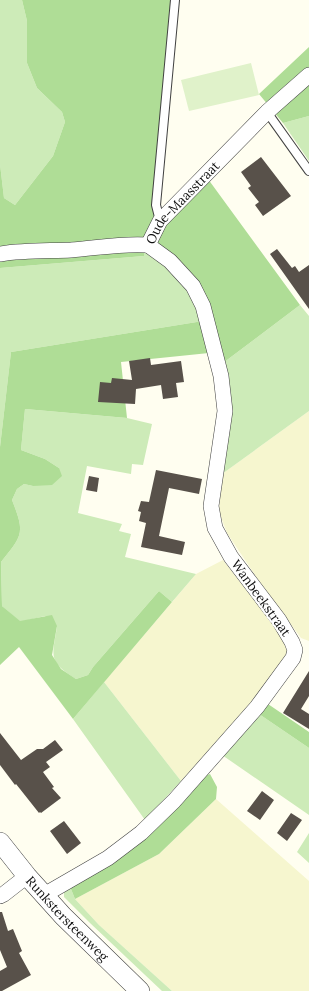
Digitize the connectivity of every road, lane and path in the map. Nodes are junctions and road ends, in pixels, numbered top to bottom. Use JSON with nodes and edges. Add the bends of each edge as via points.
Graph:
{"nodes":[{"id":1,"x":175,"y":0,"type":"edge"},
{"id":2,"x":309,"y":75,"type":"edge"},
{"id":3,"x":268,"y":112,"type":"junction"},
{"id":4,"x":309,"y":171,"type":"edge"},
{"id":5,"x":160,"y":221,"type":"junction"},
{"id":6,"x":148,"y":245,"type":"junction"},
{"id":7,"x":0,"y":254,"type":"edge"},
{"id":8,"x":0,"y":842,"type":"edge"},
{"id":9,"x":27,"y":876,"type":"junction"},
{"id":10,"x":44,"y":895,"type":"junction"},
{"id":11,"x":0,"y":896,"type":"edge"},
{"id":12,"x":140,"y":991,"type":"edge"}],
"edges":[{"from":1,"to":5,"type":"lane","via":[[156,205]]},
{"from":2,"to":3,"type":"street","name":"Oude-Maasstraat"},
{"from":3,"to":4,"type":"lane"},
{"from":3,"to":5,"type":"street","name":"Oude-Maasstraat"},
{"from":5,"to":6,"type":"street","name":"Oude-Maasstraat"},
{"from":6,"to":7,"type":"street","name":"Oude-Maasstraat","via":[[130,244]]},
{"from":6,"to":10,"type":"street","name":"Wanbeekstraat","via":[[170,261],[193,286],[203,306],[212,335],[225,411],[211,506],[215,528],[231,557],[278,620],[295,650],[293,658],[257,707],[174,801],[141,834],[108,858]]},
{"from":8,"to":9,"type":"street","name":"Runkstersteenweg"},
{"from":9,"to":10,"type":"street","name":"Runkstersteenweg"},
{"from":9,"to":11,"type":"street"},
{"from":10,"to":12,"type":"street","name":"Runkstersteenweg"}]}
